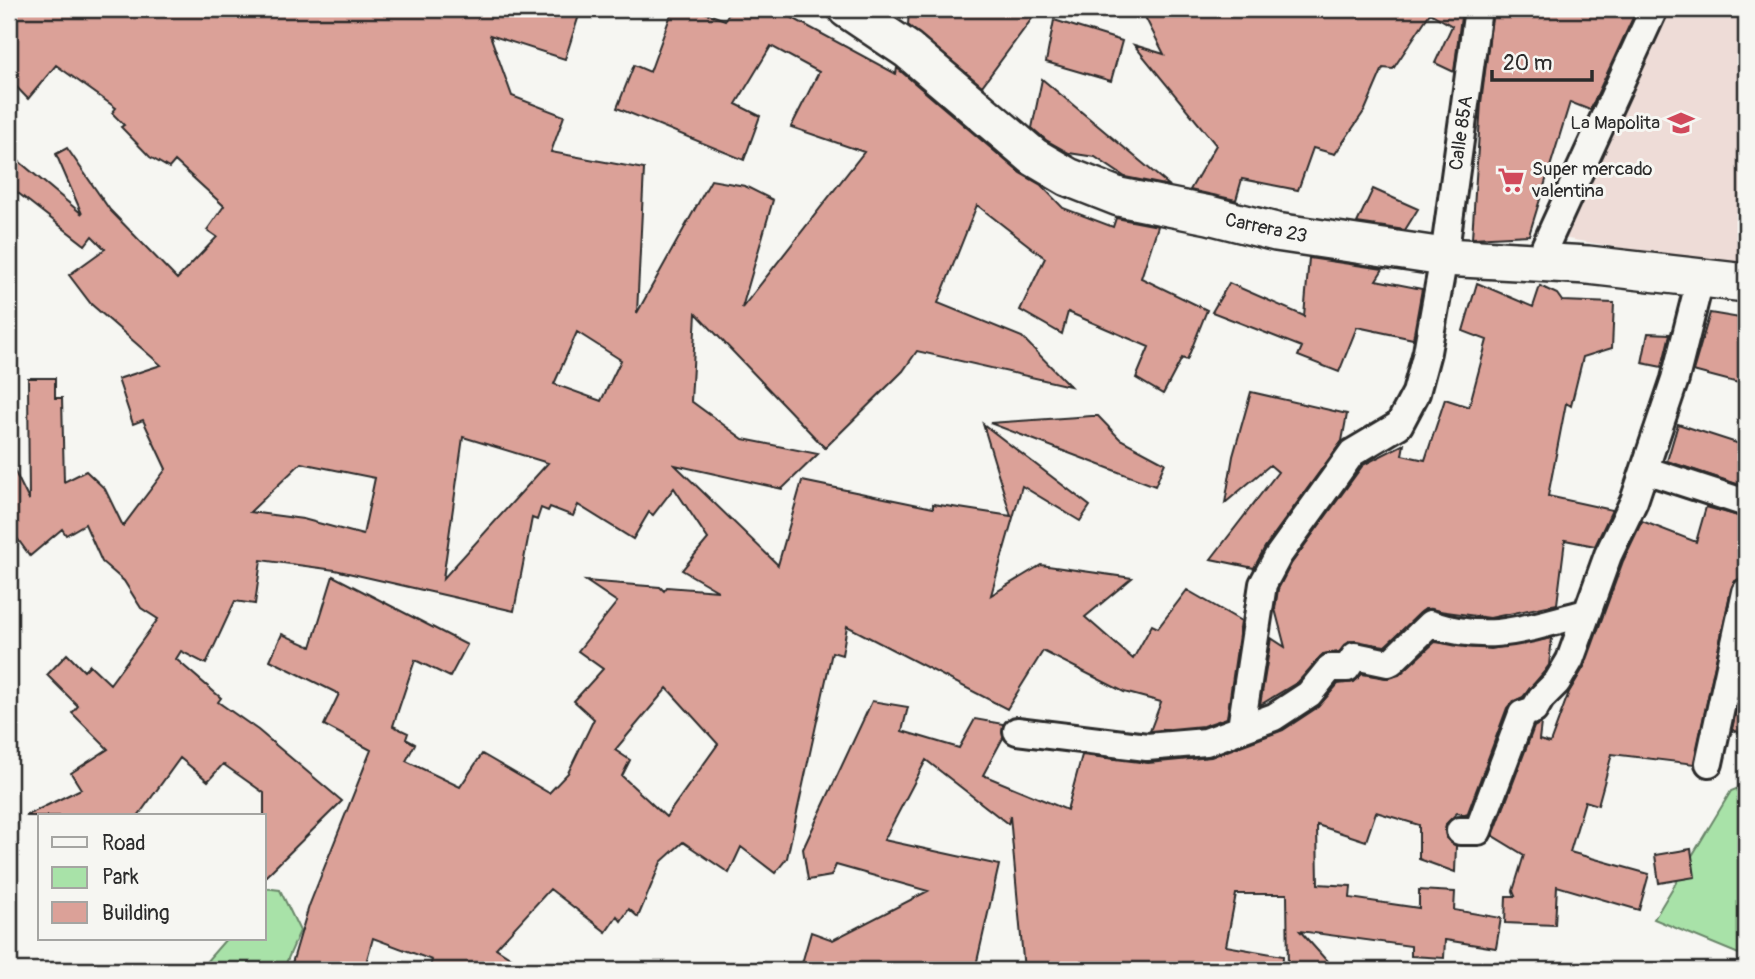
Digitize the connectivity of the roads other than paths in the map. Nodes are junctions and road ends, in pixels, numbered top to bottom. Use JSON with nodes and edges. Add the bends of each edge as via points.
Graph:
{"nodes":[{"id":1,"x":847,"y":9,"type":"edge"},
{"id":2,"x":1478,"y":9,"type":"edge"},
{"id":3,"x":1654,"y":9,"type":"edge"},
{"id":4,"x":1444,"y":257,"type":"junction"},
{"id":5,"x":1538,"y":262,"type":"junction"},
{"id":6,"x":1701,"y":276,"type":"junction"},
{"id":7,"x":1746,"y":283,"type":"edge"},
{"id":8,"x":1644,"y":470,"type":"junction"},
{"id":9,"x":1746,"y":503,"type":"edge"},
{"id":10,"x":1746,"y":592,"type":"edge"},
{"id":11,"x":1586,"y":613,"type":"junction"},
{"id":12,"x":1241,"y":728,"type":"junction"},
{"id":13,"x":1017,"y":731,"type":"dead end"},
{"id":14,"x":1709,"y":763,"type":"dead end"},
{"id":15,"x":1460,"y":831,"type":"dead end"}],
"edges":[{"from":1,"to":4,"type":"street","name":"Carrera 23","via":[[908,50],[1034,157],[1068,177],[1119,197],[1276,232]]},
{"from":2,"to":4,"type":"street","name":"Calle 85A"},
{"from":3,"to":5,"type":"street"},
{"from":4,"to":5,"type":"street","name":"Carrera 23"},
{"from":4,"to":12,"type":"street","name":"Calle 85A","via":[[1427,352],[1416,393],[1399,425],[1352,453],[1263,584]]},
{"from":5,"to":6,"type":"street","name":"Carrera 23"},
{"from":6,"to":7,"type":"street","name":"Carrera 23"},
{"from":6,"to":8,"type":"street","via":[[1675,379]]},
{"from":8,"to":9,"type":"street"},
{"from":8,"to":11,"type":"street"},
{"from":10,"to":14,"type":"street"},
{"from":11,"to":12,"type":"street","via":[[1504,635],[1470,635],[1430,624],[1392,661],[1352,658],[1347,668],[1330,668],[1309,694],[1274,717]]},
{"from":11,"to":15,"type":"street","via":[[1557,682],[1534,710],[1522,714],[1478,831]]},
{"from":12,"to":13,"type":"street","via":[[1206,742],[1147,747]]}]}
